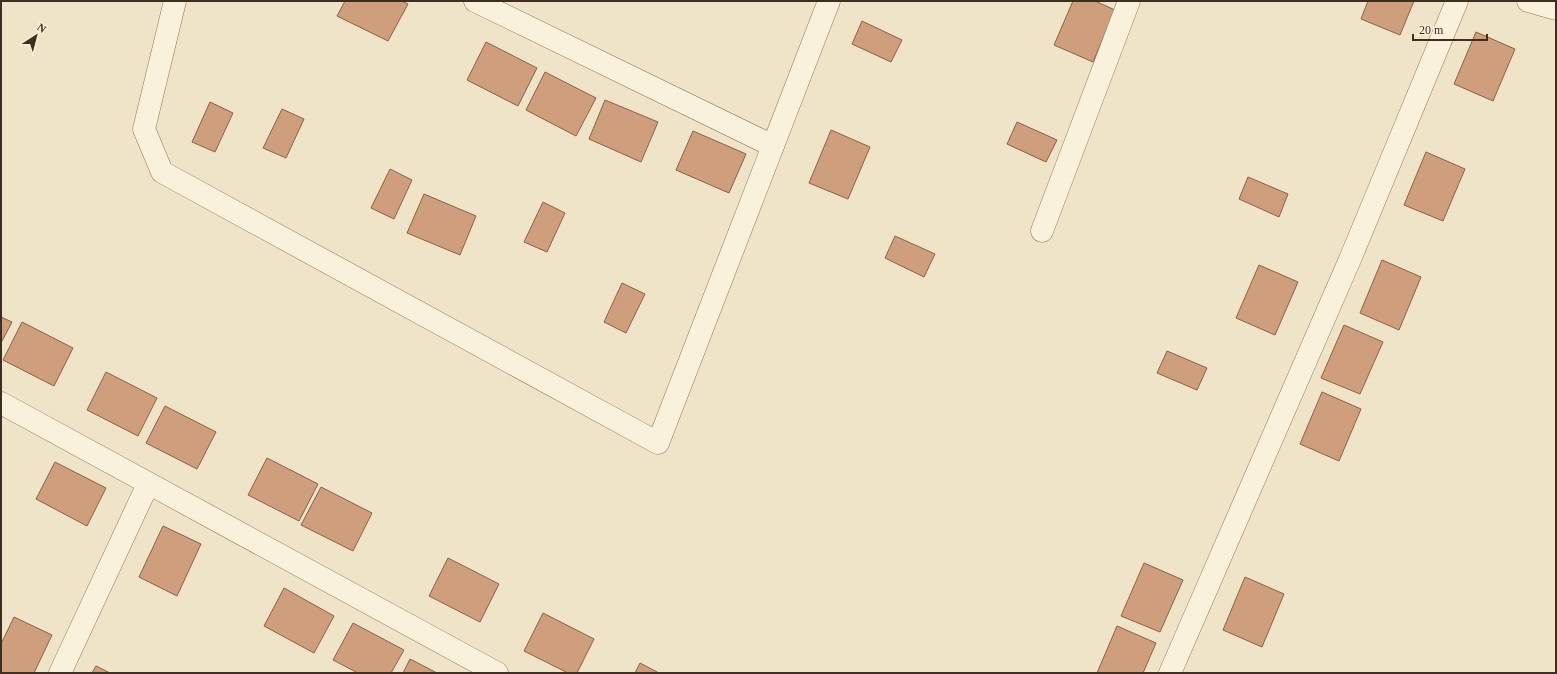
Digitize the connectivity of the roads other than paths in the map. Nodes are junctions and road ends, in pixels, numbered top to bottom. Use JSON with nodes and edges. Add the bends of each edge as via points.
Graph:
{"nodes":[{"id":1,"x":175,"y":1,"type":"edge"},
{"id":2,"x":475,"y":1,"type":"edge"},
{"id":3,"x":829,"y":1,"type":"edge"},
{"id":4,"x":1129,"y":1,"type":"edge"},
{"id":5,"x":1457,"y":1,"type":"edge"},
{"id":6,"x":1528,"y":1,"type":"edge"},
{"id":7,"x":512,"y":9,"type":"edge"},
{"id":8,"x":1556,"y":9,"type":"edge"},
{"id":9,"x":773,"y":146,"type":"junction"},
{"id":10,"x":1042,"y":231,"type":"dead end"},
{"id":11,"x":1,"y":403,"type":"edge"},
{"id":12,"x":148,"y":484,"type":"junction"},
{"id":13,"x":60,"y":673,"type":"edge"},
{"id":14,"x":497,"y":673,"type":"edge"},
{"id":15,"x":1170,"y":673,"type":"edge"}],
"edges":[{"from":1,"to":9,"type":"street","via":[[144,129],[162,172],[658,443]]},
{"from":2,"to":7,"type":"street"},
{"from":3,"to":9,"type":"street"},
{"from":4,"to":10,"type":"street"},
{"from":5,"to":15,"type":"street","via":[[1352,257]]},
{"from":6,"to":8,"type":"street"},
{"from":7,"to":9,"type":"street"},
{"from":11,"to":12,"type":"street"},
{"from":12,"to":13,"type":"street"},
{"from":12,"to":14,"type":"street"}]}
